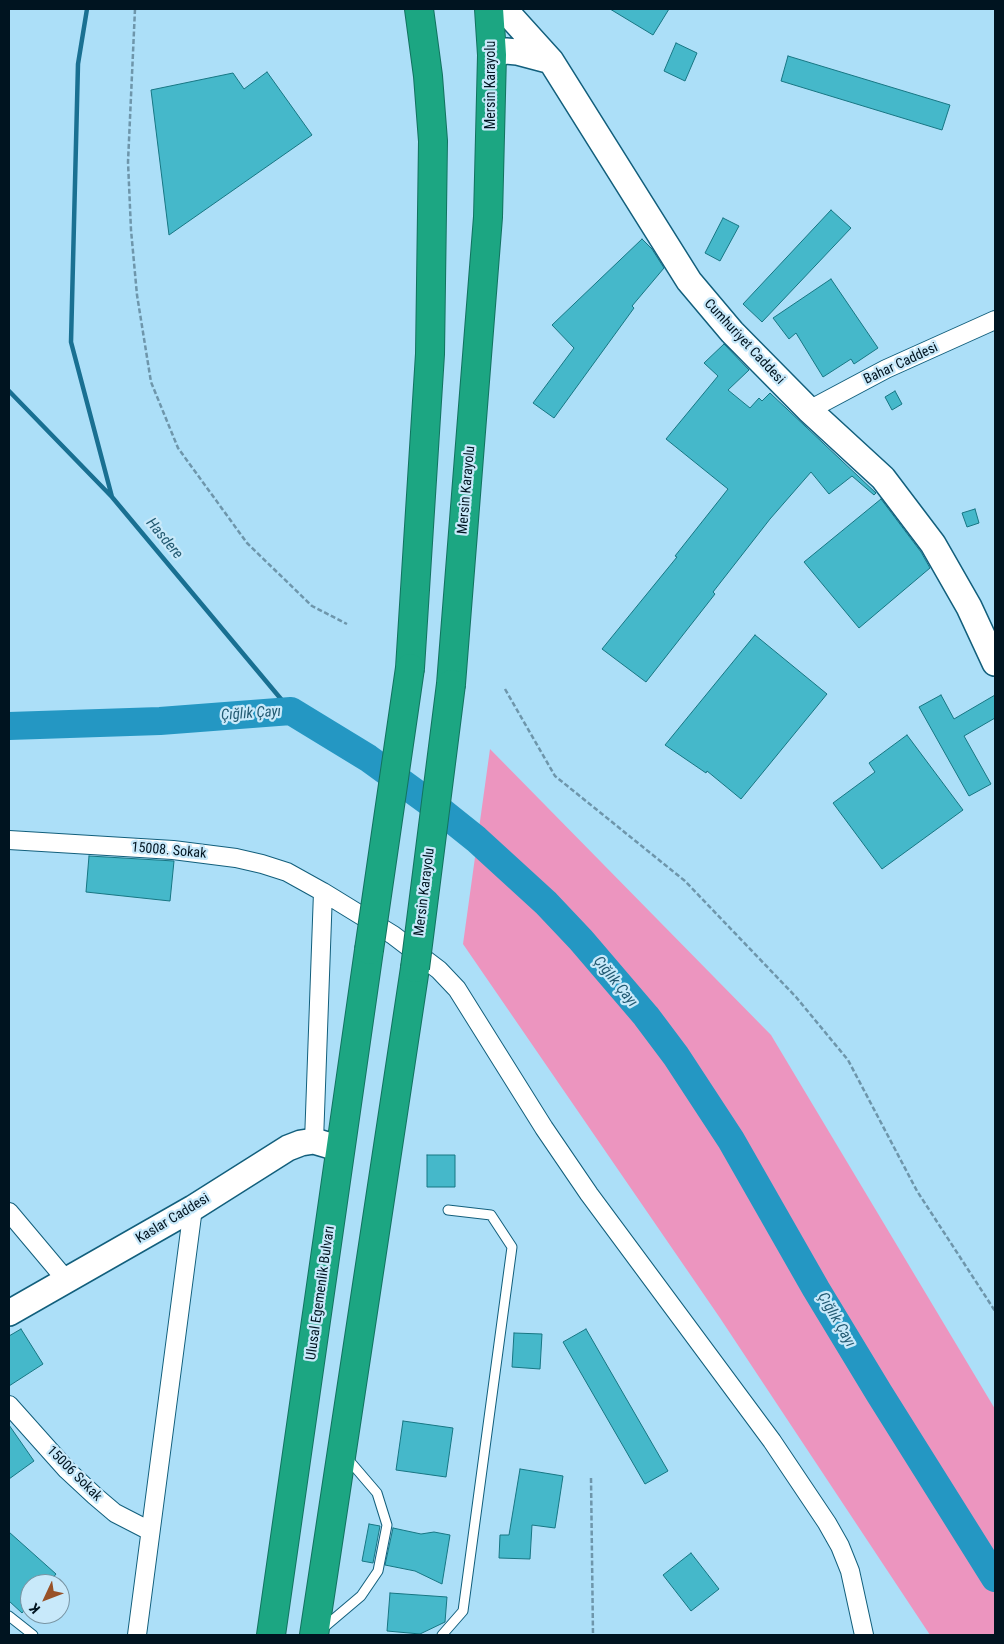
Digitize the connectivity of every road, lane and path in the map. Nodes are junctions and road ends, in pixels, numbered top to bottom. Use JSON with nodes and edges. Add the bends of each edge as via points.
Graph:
{"nodes":[{"id":1,"x":135,"y":9,"type":"edge"},
{"id":2,"x":419,"y":9,"type":"edge"},
{"id":3,"x":489,"y":9,"type":"edge"},
{"id":4,"x":504,"y":9,"type":"edge"},
{"id":5,"x":492,"y":54,"type":"junction"},
{"id":6,"x":551,"y":61,"type":"junction"},
{"id":7,"x":995,"y":320,"type":"edge"},
{"id":8,"x":809,"y":410,"type":"junction"},
{"id":9,"x":347,"y":624,"type":"dead end"},
{"id":10,"x":995,"y":663,"type":"edge"},
{"id":11,"x":505,"y":689,"type":"dead end"},
{"id":12,"x":9,"y":840,"type":"edge"},
{"id":13,"x":323,"y":892,"type":"junction"},
{"id":14,"x":314,"y":1141,"type":"junction"},
{"id":15,"x":341,"y":1149,"type":"junction"},
{"id":16,"x":193,"y":1208,"type":"junction"},
{"id":17,"x":448,"y":1210,"type":"dead end"},
{"id":18,"x":9,"y":1212,"type":"edge"},
{"id":19,"x":67,"y":1281,"type":"junction"},
{"id":20,"x":995,"y":1311,"type":"edge"},
{"id":21,"x":9,"y":1313,"type":"edge"},
{"id":22,"x":9,"y":1405,"type":"edge"},
{"id":23,"x":342,"y":1452,"type":"junction"},
{"id":24,"x":591,"y":1478,"type":"dead end"},
{"id":25,"x":150,"y":1531,"type":"junction"},
{"id":26,"x":9,"y":1616,"type":"edge"},
{"id":27,"x":451,"y":1632,"type":"edge"},
{"id":28,"x":33,"y":1635,"type":"edge"},
{"id":29,"x":137,"y":1635,"type":"edge"},
{"id":30,"x":272,"y":1635,"type":"edge"},
{"id":31,"x":314,"y":1635,"type":"edge"},
{"id":32,"x":442,"y":1635,"type":"edge"},
{"id":33,"x":593,"y":1635,"type":"edge"},
{"id":34,"x":864,"y":1635,"type":"edge"}],
"edges":[{"from":1,"to":9,"type":"path","via":[[128,171],[137,295],[151,382],[178,448],[247,542],[312,606]]},
{"from":2,"to":15,"type":"highway","name":"Ulusal Egemenlik Bulvarı","bridge":true,"via":[[433,142],[430,354],[410,668]]},
{"from":3,"to":5,"type":"highway","name":"Mersin Karayolu"},
{"from":4,"to":6,"type":"street","name":"Cumhuriyet Caddesi"},
{"from":5,"to":6,"type":"street","via":[[517,52]]},
{"from":5,"to":23,"type":"highway","name":"Mersin Karayolu","bridge":true,"via":[[488,217],[451,684],[415,968]]},
{"from":6,"to":8,"type":"street","name":"Cumhuriyet Caddesi","via":[[689,281],[732,332]]},
{"from":7,"to":8,"type":"street","name":"Bahar Caddesi"},
{"from":8,"to":10,"type":"street","name":"Cumhuriyet Caddesi","via":[[883,478],[933,544],[969,607]]},
{"from":11,"to":20,"type":"path","via":[[555,776],[685,881],[796,997],[848,1060],[918,1191]]},
{"from":12,"to":13,"type":"street","name":"15008. Sokak","via":[[173,850],[236,858],[287,872]]},
{"from":13,"to":14,"type":"street"},
{"from":13,"to":34,"type":"street","name":"15008. Sokak","via":[[420,954],[457,989],[589,1194],[766,1434],[827,1523],[850,1571]]},
{"from":14,"to":15,"type":"street"},
{"from":14,"to":16,"type":"street","name":"Kaslar Caddesi","via":[[288,1148]]},
{"from":15,"to":30,"type":"highway","name":"Ulusal Egemenlik Bulvarı"},
{"from":16,"to":19,"type":"street","name":"Kaslar Caddesi"},
{"from":16,"to":25,"type":"street"},
{"from":17,"to":27,"type":"lane","via":[[491,1215],[512,1247],[463,1611]]},
{"from":18,"to":19,"type":"street"},
{"from":19,"to":21,"type":"street","name":"Kaslar Caddesi"},
{"from":22,"to":25,"type":"street","name":"15006 Sokak","via":[[95,1496],[115,1513]]},
{"from":23,"to":31,"type":"highway"},
{"from":23,"to":31,"type":"lane","via":[[377,1493],[387,1525],[378,1571],[361,1596]]},
{"from":24,"to":33,"type":"path"},
{"from":25,"to":29,"type":"street"},
{"from":26,"to":28,"type":"lane"},
{"from":27,"to":32,"type":"lane"}]}
